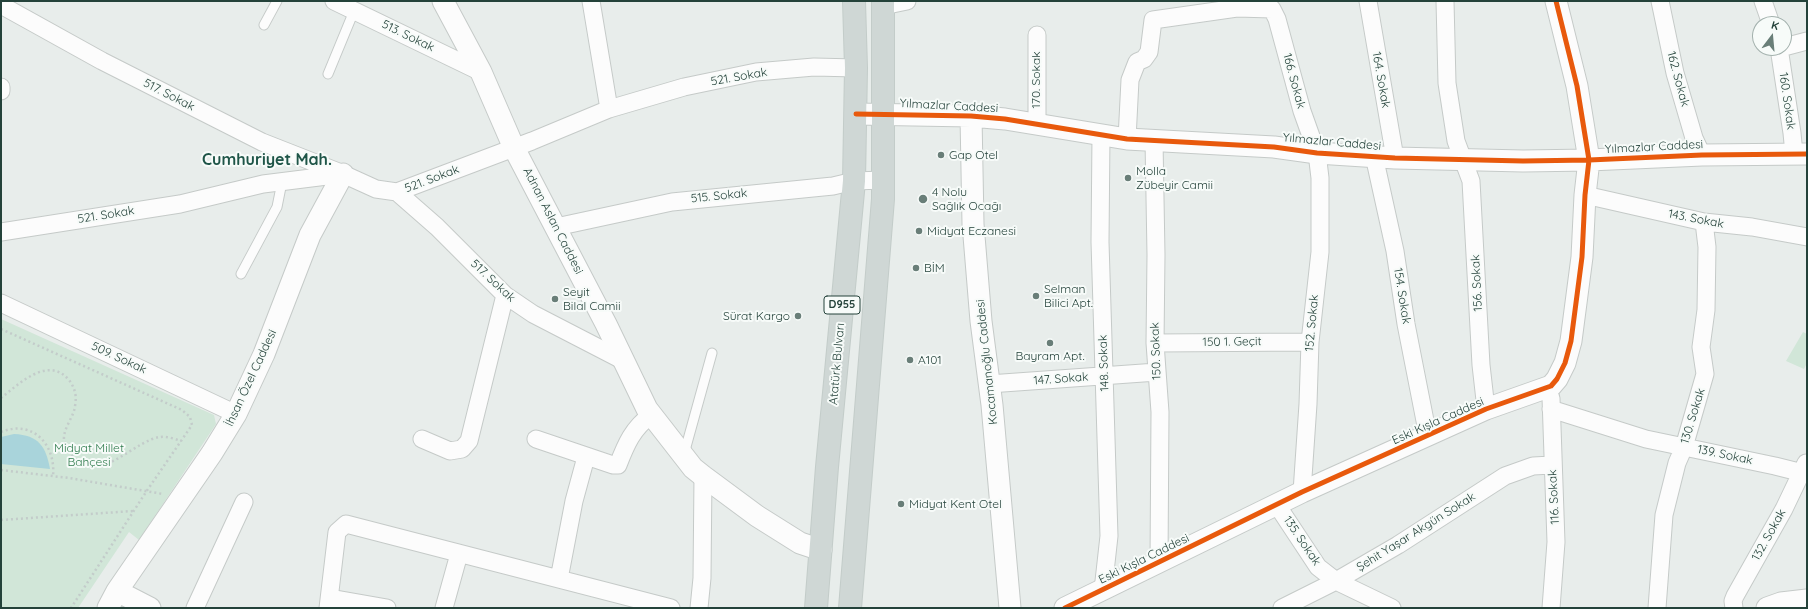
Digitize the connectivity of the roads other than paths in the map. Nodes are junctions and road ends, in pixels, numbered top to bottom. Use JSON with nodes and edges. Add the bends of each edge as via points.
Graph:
{"nodes":[{"id":1,"x":277,"y":1,"type":"edge"},
{"id":2,"x":334,"y":1,"type":"edge"},
{"id":3,"x":443,"y":1,"type":"edge"},
{"id":4,"x":591,"y":1,"type":"edge"},
{"id":5,"x":854,"y":1,"type":"edge"},
{"id":6,"x":907,"y":1,"type":"edge"},
{"id":7,"x":1368,"y":1,"type":"edge"},
{"id":8,"x":1445,"y":1,"type":"edge"},
{"id":9,"x":1556,"y":1,"type":"edge"},
{"id":10,"x":1660,"y":1,"type":"edge"},
{"id":11,"x":1763,"y":1,"type":"edge"},
{"id":12,"x":883,"y":3,"type":"edge"},
{"id":13,"x":1,"y":4,"type":"edge"},
{"id":14,"x":354,"y":11,"type":"junction"},
{"id":15,"x":1768,"y":16,"type":"edge"},
{"id":16,"x":264,"y":25,"type":"dead end"},
{"id":17,"x":1037,"y":35,"type":"dead end"},
{"id":18,"x":1807,"y":41,"type":"edge"},
{"id":19,"x":1792,"y":45,"type":"edge"},
{"id":20,"x":1782,"y":56,"type":"edge"},
{"id":21,"x":856,"y":68,"type":"junction"},
{"id":22,"x":481,"y":72,"type":"junction"},
{"id":23,"x":328,"y":74,"type":"dead end"},
{"id":24,"x":1,"y":87,"type":"edge"},
{"id":25,"x":1,"y":91,"type":"edge"},
{"id":26,"x":609,"y":109,"type":"junction"},
{"id":27,"x":884,"y":113,"type":"junction"},
{"id":28,"x":856,"y":114,"type":"junction"},
{"id":29,"x":971,"y":116,"type":"junction"},
{"id":30,"x":1037,"y":124,"type":"junction"},
{"id":31,"x":1102,"y":135,"type":"junction"},
{"id":32,"x":1127,"y":138,"type":"junction"},
{"id":33,"x":1154,"y":140,"type":"junction"},
{"id":34,"x":514,"y":148,"type":"junction"},
{"id":35,"x":1317,"y":154,"type":"junction"},
{"id":36,"x":1800,"y":154,"type":"edge"},
{"id":37,"x":1702,"y":155,"type":"junction"},
{"id":38,"x":1374,"y":156,"type":"junction"},
{"id":39,"x":1395,"y":158,"type":"junction"},
{"id":40,"x":1464,"y":159,"type":"junction"},
{"id":41,"x":1589,"y":160,"type":"junction"},
{"id":42,"x":343,"y":174,"type":"junction"},
{"id":43,"x":884,"y":180,"type":"junction"},
{"id":44,"x":854,"y":181,"type":"junction"},
{"id":45,"x":282,"y":182,"type":"junction"},
{"id":46,"x":397,"y":192,"type":"junction"},
{"id":47,"x":1585,"y":195,"type":"junction"},
{"id":48,"x":1704,"y":222,"type":"junction"},
{"id":49,"x":556,"y":227,"type":"junction"},
{"id":50,"x":1,"y":232,"type":"edge"},
{"id":51,"x":1807,"y":237,"type":"edge"},
{"id":52,"x":241,"y":274,"type":"dead end"},
{"id":53,"x":505,"y":295,"type":"junction"},
{"id":54,"x":1,"y":303,"type":"edge"},
{"id":55,"x":1310,"y":342,"type":"junction"},
{"id":56,"x":1154,"y":343,"type":"junction"},
{"id":57,"x":712,"y":353,"type":"dead end"},
{"id":58,"x":624,"y":361,"type":"junction"},
{"id":59,"x":1157,"y":372,"type":"junction"},
{"id":60,"x":1105,"y":376,"type":"junction"},
{"id":61,"x":989,"y":384,"type":"junction"},
{"id":62,"x":1551,"y":386,"type":"junction"},
{"id":63,"x":1486,"y":409,"type":"junction"},
{"id":64,"x":1551,"y":409,"type":"junction"},
{"id":65,"x":236,"y":414,"type":"junction"},
{"id":66,"x":652,"y":415,"type":"junction"},
{"id":67,"x":1428,"y":436,"type":"junction"},
{"id":68,"x":422,"y":439,"type":"dead end"},
{"id":69,"x":536,"y":439,"type":"dead end"},
{"id":70,"x":1684,"y":447,"type":"junction"},
{"id":71,"x":683,"y":455,"type":"junction"},
{"id":72,"x":586,"y":456,"type":"junction"},
{"id":73,"x":1552,"y":465,"type":"junction"},
{"id":74,"x":1805,"y":469,"type":"edge"},
{"id":75,"x":703,"y":476,"type":"junction"},
{"id":76,"x":1302,"y":492,"type":"junction"},
{"id":77,"x":244,"y":502,"type":"dead end"},
{"id":78,"x":1277,"y":505,"type":"junction"},
{"id":79,"x":821,"y":550,"type":"junction"},
{"id":80,"x":458,"y":554,"type":"junction"},
{"id":81,"x":1159,"y":562,"type":"junction"},
{"id":82,"x":559,"y":579,"type":"junction"},
{"id":83,"x":1336,"y":581,"type":"junction"},
{"id":84,"x":1102,"y":590,"type":"junction"},
{"id":85,"x":112,"y":600,"type":"edge"},
{"id":86,"x":1807,"y":600,"type":"edge"},
{"id":87,"x":329,"y":603,"type":"edge"},
{"id":88,"x":150,"y":608,"type":"edge"},
{"id":89,"x":195,"y":608,"type":"edge"},
{"id":90,"x":387,"y":608,"type":"edge"},
{"id":91,"x":444,"y":608,"type":"edge"},
{"id":92,"x":671,"y":608,"type":"edge"},
{"id":93,"x":699,"y":608,"type":"edge"},
{"id":94,"x":816,"y":608,"type":"edge"},
{"id":95,"x":850,"y":608,"type":"edge"},
{"id":96,"x":1010,"y":608,"type":"edge"},
{"id":97,"x":1066,"y":608,"type":"edge"},
{"id":98,"x":1282,"y":608,"type":"edge"},
{"id":99,"x":1392,"y":608,"type":"edge"},
{"id":100,"x":1551,"y":608,"type":"edge"},
{"id":101,"x":1657,"y":608,"type":"edge"},
{"id":102,"x":1734,"y":608,"type":"edge"},
{"id":103,"x":1767,"y":608,"type":"edge"}],
"edges":[{"from":1,"to":16,"type":"lane"},
{"from":2,"to":14,"type":"street","name":"513. Sokak"},
{"from":3,"to":22,"type":"street","name":"Adnan Aslan Caddesi"},
{"from":4,"to":26,"type":"street"},
{"from":5,"to":21,"type":"main road","name":"Atatürk Bulvarı","number":"D955"},
{"from":6,"to":12,"type":"street"},
{"from":7,"to":39,"type":"street","name":"164. Sokak"},
{"from":8,"to":40,"type":"street","name":"156. Sokak","via":[[1447,83],[1456,141]]},
{"from":9,"to":41,"type":"street","via":[[1577,86]]},
{"from":10,"to":37,"type":"street","name":"162. Sokak","via":[[1675,73],[1694,138]]},
{"from":11,"to":15,"type":"street"},
{"from":12,"to":27,"type":"main road","number":"D955"},
{"from":13,"to":42,"type":"street","name":"517. Sokak","via":[[102,61],[262,142]]},
{"from":14,"to":22,"type":"street","name":"513. Sokak"},
{"from":14,"to":23,"type":"lane"},
{"from":17,"to":30,"type":"street","name":"170. Sokak"},
{"from":18,"to":19,"type":"street"},
{"from":20,"to":36,"type":"street","name":"160. Sokak","via":[[1792,133]]},
{"from":21,"to":26,"type":"street","name":"521. Sokak","via":[[814,67],[756,72],[684,87]]},
{"from":21,"to":28,"type":"main road","name":"Atatürk Bulvarı","number":"D955"},
{"from":22,"to":34,"type":"street","name":"Adnan Aslan Caddesi"},
{"from":24,"to":25,"type":"street"},
{"from":26,"to":34,"type":"street","name":"521. Sokak"},
{"from":27,"to":28,"type":"street","name":"Yılmazlar Caddesi"},
{"from":27,"to":29,"type":"street","name":"Yılmazlar Caddesi"},
{"from":27,"to":43,"type":"main road","number":"D955"},
{"from":28,"to":44,"type":"main road","name":"Atatürk Bulvarı","number":"D955"},
{"from":29,"to":30,"type":"street","name":"Yılmazlar Caddesi"},
{"from":29,"to":61,"type":"street","name":"Kocamanoğlu Caddesi","via":[[973,224]]},
{"from":30,"to":31,"type":"street","name":"Yılmazlar Caddesi"},
{"from":31,"to":32,"type":"street","name":"Yılmazlar Caddesi"},
{"from":31,"to":60,"type":"street","name":"148. Sokak","via":[[1100,242]]},
{"from":32,"to":33,"type":"street","name":"Yılmazlar Caddesi"},
{"from":32,"to":35,"type":"street","name":"166. Sokak","via":[[1130,80],[1137,62],[1149,52],[1153,20],[1237,8],[1272,9]]},
{"from":33,"to":35,"type":"street","name":"Yılmazlar Caddesi","via":[[1274,147]]},
{"from":33,"to":56,"type":"street","name":"150. Sokak"},
{"from":34,"to":46,"type":"street","name":"521. Sokak"},
{"from":34,"to":49,"type":"street","name":"Adnan Aslan Caddesi"},
{"from":35,"to":38,"type":"street","name":"Yılmazlar Caddesi"},
{"from":35,"to":55,"type":"street","name":"152. Sokak","via":[[1320,178],[1320,252]]},
{"from":36,"to":37,"type":"street","name":"Yılmazlar Caddesi"},
{"from":37,"to":41,"type":"street","name":"Yılmazlar Caddesi"},
{"from":38,"to":39,"type":"street","name":"Yılmazlar Caddesi"},
{"from":38,"to":67,"type":"street","name":"154. Sokak","via":[[1395,251]]},
{"from":39,"to":40,"type":"street","name":"Yılmazlar Caddesi"},
{"from":40,"to":41,"type":"street","name":"Yılmazlar Caddesi"},
{"from":40,"to":63,"type":"street","name":"156. Sokak","via":[[1471,181]]},
{"from":41,"to":47,"type":"street"},
{"from":42,"to":45,"type":"street","name":"521. Sokak"},
{"from":42,"to":46,"type":"street","name":"521. Sokak","via":[[376,189]]},
{"from":42,"to":65,"type":"street","name":"İhsan Özel Caddesi","via":[[310,235],[264,354]]},
{"from":43,"to":44,"type":"street","name":"515. Sokak"},
{"from":43,"to":95,"type":"main road","number":"D955"},
{"from":44,"to":49,"type":"street","name":"515. Sokak","via":[[833,186],[672,202]]},
{"from":44,"to":79,"type":"main road","name":"Atatürk Bulvarı","number":"D955"},
{"from":45,"to":50,"type":"street","name":"521. Sokak","via":[[262,184],[180,204]]},
{"from":45,"to":52,"type":"lane","via":[[277,207]]},
{"from":46,"to":53,"type":"street","name":"517. Sokak","via":[[437,226]]},
{"from":47,"to":48,"type":"street","name":"143. Sokak"},
{"from":47,"to":62,"type":"street","via":[[1582,257],[1571,341],[1557,379]]},
{"from":48,"to":51,"type":"street","name":"143. Sokak"},
{"from":48,"to":70,"type":"street","name":"130. Sokak","via":[[1707,247],[1706,310],[1701,347],[1705,374]]},
{"from":49,"to":58,"type":"street","name":"Adnan Aslan Caddesi"},
{"from":53,"to":58,"type":"street","name":"517. Sokak","via":[[533,314]]},
{"from":53,"to":68,"type":"street","via":[[469,442],[462,449],[450,451]]},
{"from":54,"to":65,"type":"street","name":"509. Sokak"},
{"from":55,"to":56,"type":"street","name":"150 1. Geçit"},
{"from":55,"to":76,"type":"street","name":"152. Sokak"},
{"from":56,"to":59,"type":"street","name":"150. Sokak"},
{"from":57,"to":71,"type":"lane"},
{"from":58,"to":66,"type":"street","name":"Adnan Aslan Caddesi"},
{"from":59,"to":60,"type":"street","name":"147. Sokak"},
{"from":59,"to":81,"type":"street","name":"150. Sokak","via":[[1160,412]]},
{"from":60,"to":61,"type":"street","name":"147. Sokak"},
{"from":60,"to":84,"type":"street","name":"148. Sokak","via":[[1109,536]]},
{"from":61,"to":96,"type":"street","name":"Kocamanoğlu Caddesi"},
{"from":62,"to":63,"type":"street","name":"Eski Kışla Caddesi"},
{"from":62,"to":64,"type":"street","name":"116. Sokak"},
{"from":63,"to":67,"type":"street","name":"Eski Kışla Caddesi"},
{"from":64,"to":70,"type":"street","name":"139. Sokak","via":[[1646,439]]},
{"from":64,"to":73,"type":"street","name":"116. Sokak"},
{"from":65,"to":85,"type":"street","name":"İhsan Özel Caddesi","via":[[212,454]]},
{"from":66,"to":71,"type":"street","name":"Adnan Aslan Caddesi"},
{"from":66,"to":72,"type":"street","via":[[639,424],[618,465]]},
{"from":67,"to":76,"type":"street","name":"Eski Kışla Caddesi"},
{"from":69,"to":72,"type":"street"},
{"from":70,"to":74,"type":"street","name":"139. Sokak"},
{"from":70,"to":101,"type":"street","name":"130. Sokak","via":[[1677,463],[1664,514]]},
{"from":71,"to":75,"type":"street","name":"Adnan Aslan Caddesi"},
{"from":72,"to":82,"type":"street","via":[[574,501]]},
{"from":73,"to":83,"type":"street","name":"Şehit Yaşar Akgün Sokak","via":[[1533,466],[1505,476],[1398,545]]},
{"from":73,"to":100,"type":"street","name":"116. Sokak","via":[[1556,542]]},
{"from":74,"to":102,"type":"street","name":"132. Sokak","via":[[1735,596]]},
{"from":75,"to":79,"type":"street","name":"Adnan Aslan Caddesi","via":[[757,516],[800,543]]},
{"from":75,"to":93,"type":"street","via":[[702,578]]},
{"from":76,"to":78,"type":"street","name":"Eski Kışla Caddesi"},
{"from":77,"to":89,"type":"street"},
{"from":78,"to":81,"type":"street","name":"Eski Kışla Caddesi"},
{"from":78,"to":83,"type":"street","name":"135. Sokak","via":[[1318,567]]},
{"from":79,"to":94,"type":"main road","name":"Atatürk Bulvarı","number":"D955"},
{"from":80,"to":82,"type":"street"},
{"from":80,"to":87,"type":"street","via":[[346,524],[337,532]]},
{"from":80,"to":91,"type":"street"},
{"from":81,"to":84,"type":"street","name":"Eski Kışla Caddesi"},
{"from":82,"to":92,"type":"street"},
{"from":83,"to":98,"type":"street","name":"Şehit Yaşar Akgün Sokak"},
{"from":83,"to":99,"type":"street","name":"135. Sokak"},
{"from":84,"to":97,"type":"street","name":"Eski Kışla Caddesi"},
{"from":85,"to":88,"type":"street"},
{"from":86,"to":103,"type":"street","via":[[1781,603]]},
{"from":87,"to":90,"type":"street"}]}
